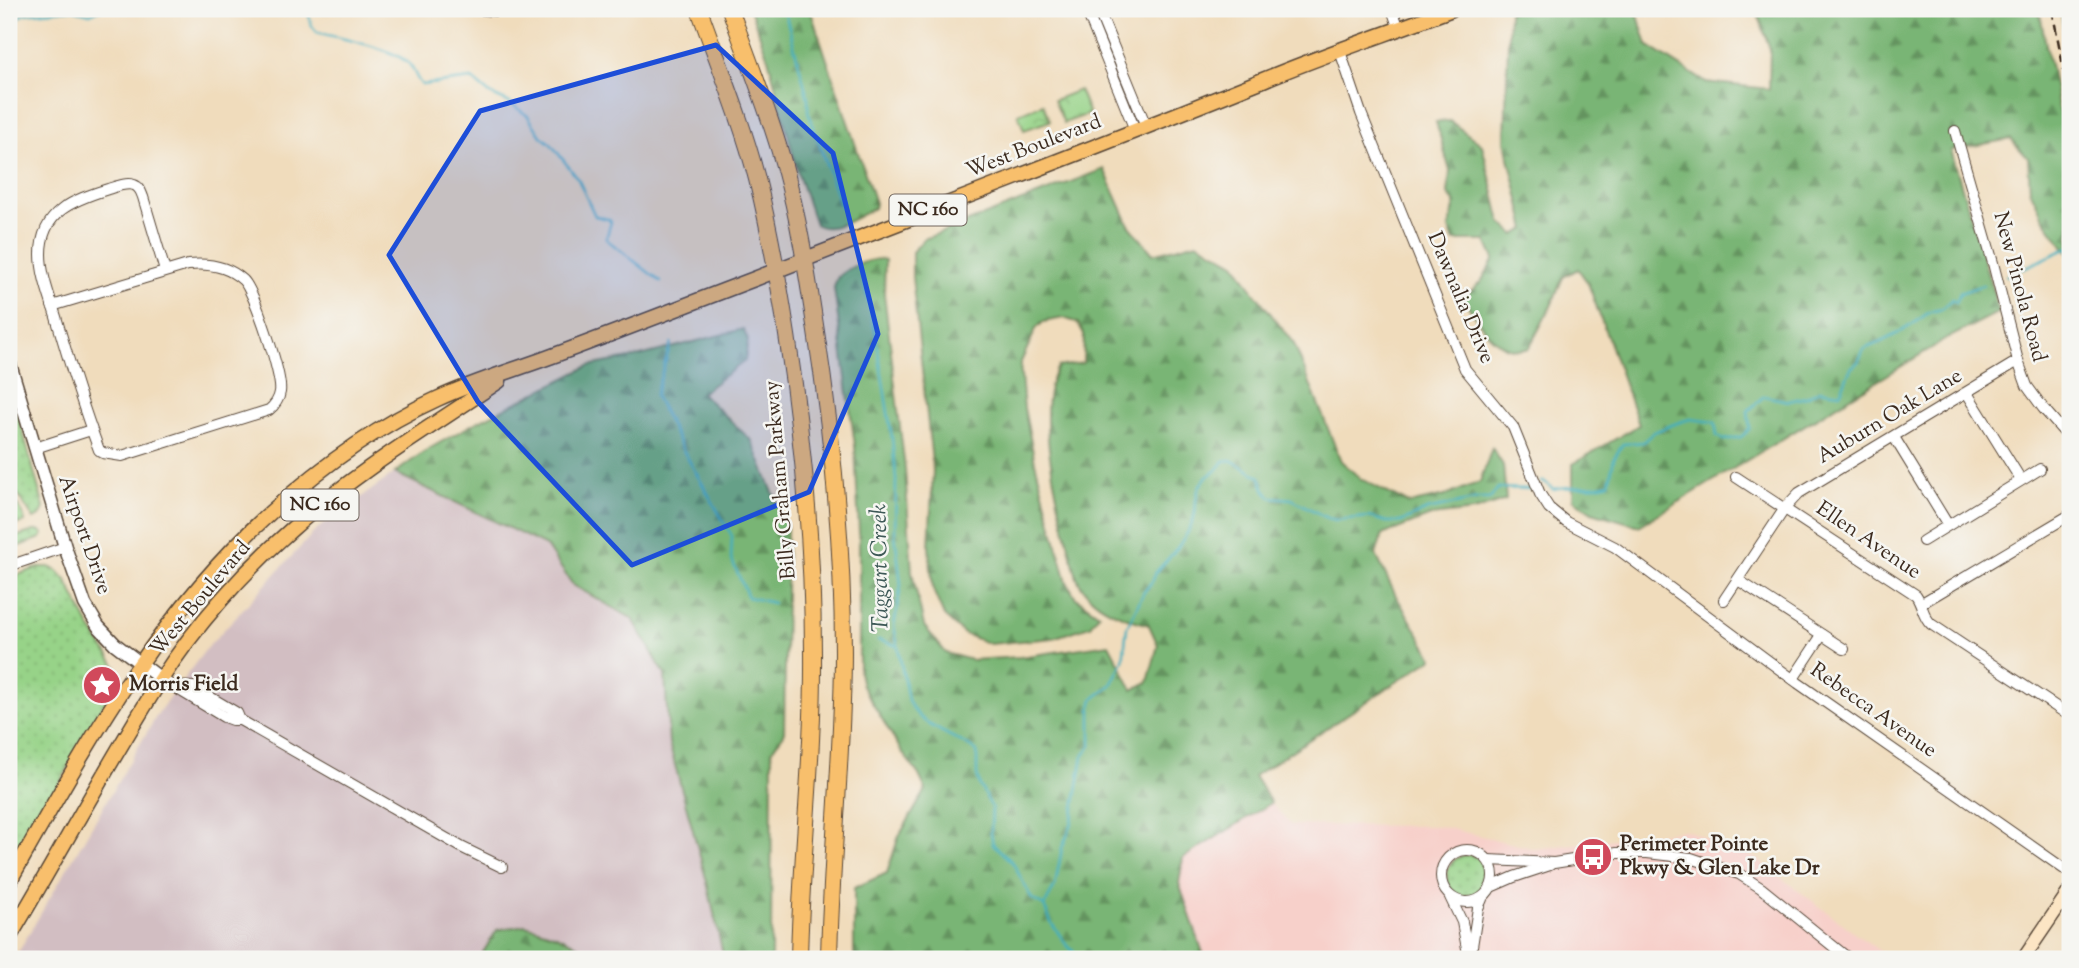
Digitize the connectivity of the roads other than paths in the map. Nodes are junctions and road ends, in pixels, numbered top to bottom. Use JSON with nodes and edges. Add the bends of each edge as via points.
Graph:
{"nodes":[{"id":1,"x":474,"y":9,"type":"edge"},
{"id":2,"x":505,"y":9,"type":"edge"},
{"id":3,"x":699,"y":9,"type":"edge"},
{"id":4,"x":730,"y":9,"type":"edge"},
{"id":5,"x":1086,"y":9,"type":"edge"},
{"id":6,"x":1098,"y":9,"type":"edge"},
{"id":7,"x":1392,"y":9,"type":"edge"},
{"id":8,"x":1451,"y":9,"type":"edge"},
{"id":9,"x":1399,"y":29,"type":"junction"},
{"id":10,"x":1340,"y":51,"type":"junction"},
{"id":11,"x":1141,"y":128,"type":"junction"},
{"id":12,"x":1955,"y":131,"type":"dead end"},
{"id":13,"x":804,"y":258,"type":"junction"},
{"id":14,"x":777,"y":270,"type":"junction"},
{"id":15,"x":166,"y":271,"type":"junction"},
{"id":16,"x":52,"y":306,"type":"junction"},
{"id":17,"x":9,"y":361,"type":"edge"},
{"id":18,"x":2018,"y":361,"type":"junction"},
{"id":19,"x":515,"y":370,"type":"junction"},
{"id":20,"x":1967,"y":393,"type":"junction"},
{"id":21,"x":91,"y":430,"type":"junction"},
{"id":22,"x":1894,"y":437,"type":"junction"},
{"id":23,"x":2070,"y":439,"type":"edge"},
{"id":24,"x":35,"y":448,"type":"junction"},
{"id":25,"x":2040,"y":469,"type":"dead end"},
{"id":26,"x":1737,"y":477,"type":"dead end"},
{"id":27,"x":2021,"y":480,"type":"junction"},
{"id":28,"x":1785,"y":508,"type":"junction"},
{"id":29,"x":2070,"y":515,"type":"edge"},
{"id":30,"x":1948,"y":525,"type":"junction"},
{"id":31,"x":1923,"y":541,"type":"dead end"},
{"id":32,"x":65,"y":547,"type":"junction"},
{"id":33,"x":9,"y":566,"type":"edge"},
{"id":34,"x":1655,"y":577,"type":"joint"},
{"id":35,"x":1738,"y":580,"type":"junction"},
{"id":36,"x":1724,"y":600,"type":"dead end"},
{"id":37,"x":1922,"y":603,"type":"junction"},
{"id":38,"x":1822,"y":635,"type":"junction"},
{"id":39,"x":1844,"y":649,"type":"dead end"},
{"id":40,"x":139,"y":663,"type":"junction"},
{"id":41,"x":161,"y":679,"type":"junction"},
{"id":42,"x":1793,"y":679,"type":"junction"},
{"id":43,"x":2070,"y":716,"type":"edge"},
{"id":44,"x":1488,"y":860,"type":"junction"},
{"id":45,"x":1554,"y":863,"type":"junction"},
{"id":46,"x":502,"y":867,"type":"dead end"},
{"id":47,"x":2070,"y":873,"type":"edge"},
{"id":48,"x":9,"y":882,"type":"edge"},
{"id":49,"x":1491,"y":887,"type":"junction"},
{"id":50,"x":2070,"y":890,"type":"edge"},
{"id":51,"x":1450,"y":897,"type":"junction"},
{"id":52,"x":1483,"y":898,"type":"junction"},
{"id":53,"x":9,"y":937,"type":"edge"},
{"id":54,"x":2040,"y":937,"type":"junction"},
{"id":55,"x":799,"y":959,"type":"edge"},
{"id":56,"x":829,"y":959,"type":"edge"},
{"id":57,"x":1469,"y":959,"type":"edge"},
{"id":58,"x":1850,"y":959,"type":"edge"},
{"id":59,"x":2023,"y":959,"type":"edge"},
{"id":60,"x":2032,"y":959,"type":"edge"}],
"edges":[{"from":1,"to":2,"type":"street"},
{"from":3,"to":14,"type":"highway","name":"Billy Graham Parkway","via":[[746,140]]},
{"from":4,"to":13,"type":"highway","via":[[786,170]]},
{"from":5,"to":11,"type":"street"},
{"from":6,"to":11,"type":"street"},
{"from":7,"to":9,"type":"street"},
{"from":8,"to":9,"type":"main road","name":"West Boulevard","number":"NC 160"},
{"from":9,"to":10,"type":"main road","name":"West Boulevard","number":"NC 160"},
{"from":10,"to":11,"type":"main road","name":"West Boulevard","number":"NC 160"},
{"from":10,"to":34,"type":"street","name":"Dawnalia Drive","via":[[1465,369],[1517,433],[1539,494],[1561,519],[1615,547]]},
{"from":11,"to":13,"type":"main road","name":"West Boulevard","number":"NC 160"},
{"from":12,"to":18,"type":"street","name":"New Pinola Road"},
{"from":13,"to":14,"type":"main road","name":"West Boulevard","number":"NC 160"},
{"from":13,"to":56,"type":"highway","via":[[831,437],[841,580],[842,723]]},
{"from":14,"to":19,"type":"main road","name":"West Boulevard","number":"NC 160"},
{"from":14,"to":55,"type":"highway","name":"Billy Graham Parkway","via":[[801,440],[812,581],[813,722]]},
{"from":15,"to":16,"type":"street"},
{"from":15,"to":16,"type":"street","via":[[139,188],[124,185],[90,195],[65,205],[43,236],[41,261]]},
{"from":15,"to":21,"type":"street","via":[[208,264],[243,280],[254,299],[281,382],[277,401],[264,412],[122,456],[99,450]]},
{"from":16,"to":21,"type":"street"},
{"from":17,"to":24,"type":"street","name":"Airport Drive"},
{"from":18,"to":20,"type":"street","name":"Auburn Oak Lane"},
{"from":18,"to":23,"type":"street","name":"New Pinola Road","via":[[2027,386]]},
{"from":19,"to":40,"type":"main road","name":"West Boulevard","number":"NC 160","via":[[433,400],[323,470],[223,558]]},
{"from":19,"to":41,"type":"main road","name":"West Boulevard","number":"NC 160","via":[[392,450],[290,530],[208,617]]},
{"from":20,"to":22,"type":"street","name":"Auburn Oak Lane"},
{"from":20,"to":27,"type":"street"},
{"from":21,"to":24,"type":"street"},
{"from":22,"to":28,"type":"street","name":"Auburn Oak Lane","via":[[1800,493]]},
{"from":22,"to":30,"type":"street"},
{"from":24,"to":32,"type":"street","name":"Airport Drive"},
{"from":25,"to":27,"type":"street"},
{"from":26,"to":28,"type":"street","name":"Ellen Avenue"},
{"from":27,"to":30,"type":"street"},
{"from":28,"to":35,"type":"street","name":"Auburn Oak Lane"},
{"from":28,"to":37,"type":"street","name":"Ellen Avenue"},
{"from":29,"to":37,"type":"street"},
{"from":30,"to":31,"type":"street"},
{"from":32,"to":33,"type":"street"},
{"from":32,"to":40,"type":"street","name":"Airport Drive","via":[[91,615],[115,644]]},
{"from":34,"to":42,"type":"street","name":"Rebecca Avenue"},
{"from":35,"to":36,"type":"street","name":"Auburn Oak Lane"},
{"from":35,"to":38,"type":"street"},
{"from":37,"to":43,"type":"street","name":"Ellen Avenue","via":[[1931,625]]},
{"from":38,"to":39,"type":"street"},
{"from":38,"to":42,"type":"street"},
{"from":40,"to":41,"type":"street","name":"Airport Drive"},
{"from":40,"to":48,"type":"main road","name":"West Boulevard","number":"NC 160"},
{"from":41,"to":46,"type":"street","name":"Airport Drive"},
{"from":41,"to":53,"type":"main road","name":"West Boulevard","number":"NC 160"},
{"from":42,"to":47,"type":"street","name":"Rebecca Avenue"},
{"from":44,"to":45,"type":"street"},
{"from":44,"to":49,"type":"street"},
{"from":44,"to":51,"type":"street","via":[[1466,850],[1449,856],[1440,881]]},
{"from":45,"to":49,"type":"street"},
{"from":45,"to":58,"type":"street","via":[[1647,853],[1716,865],[1761,888]]},
{"from":49,"to":52,"type":"street"},
{"from":50,"to":54,"type":"main road"},
{"from":51,"to":52,"type":"street","via":[[1467,903]]},
{"from":51,"to":57,"type":"street","via":[[1461,918]]},
{"from":52,"to":57,"type":"street"},
{"from":54,"to":59,"type":"main road"},
{"from":54,"to":60,"type":"main road"}]}
